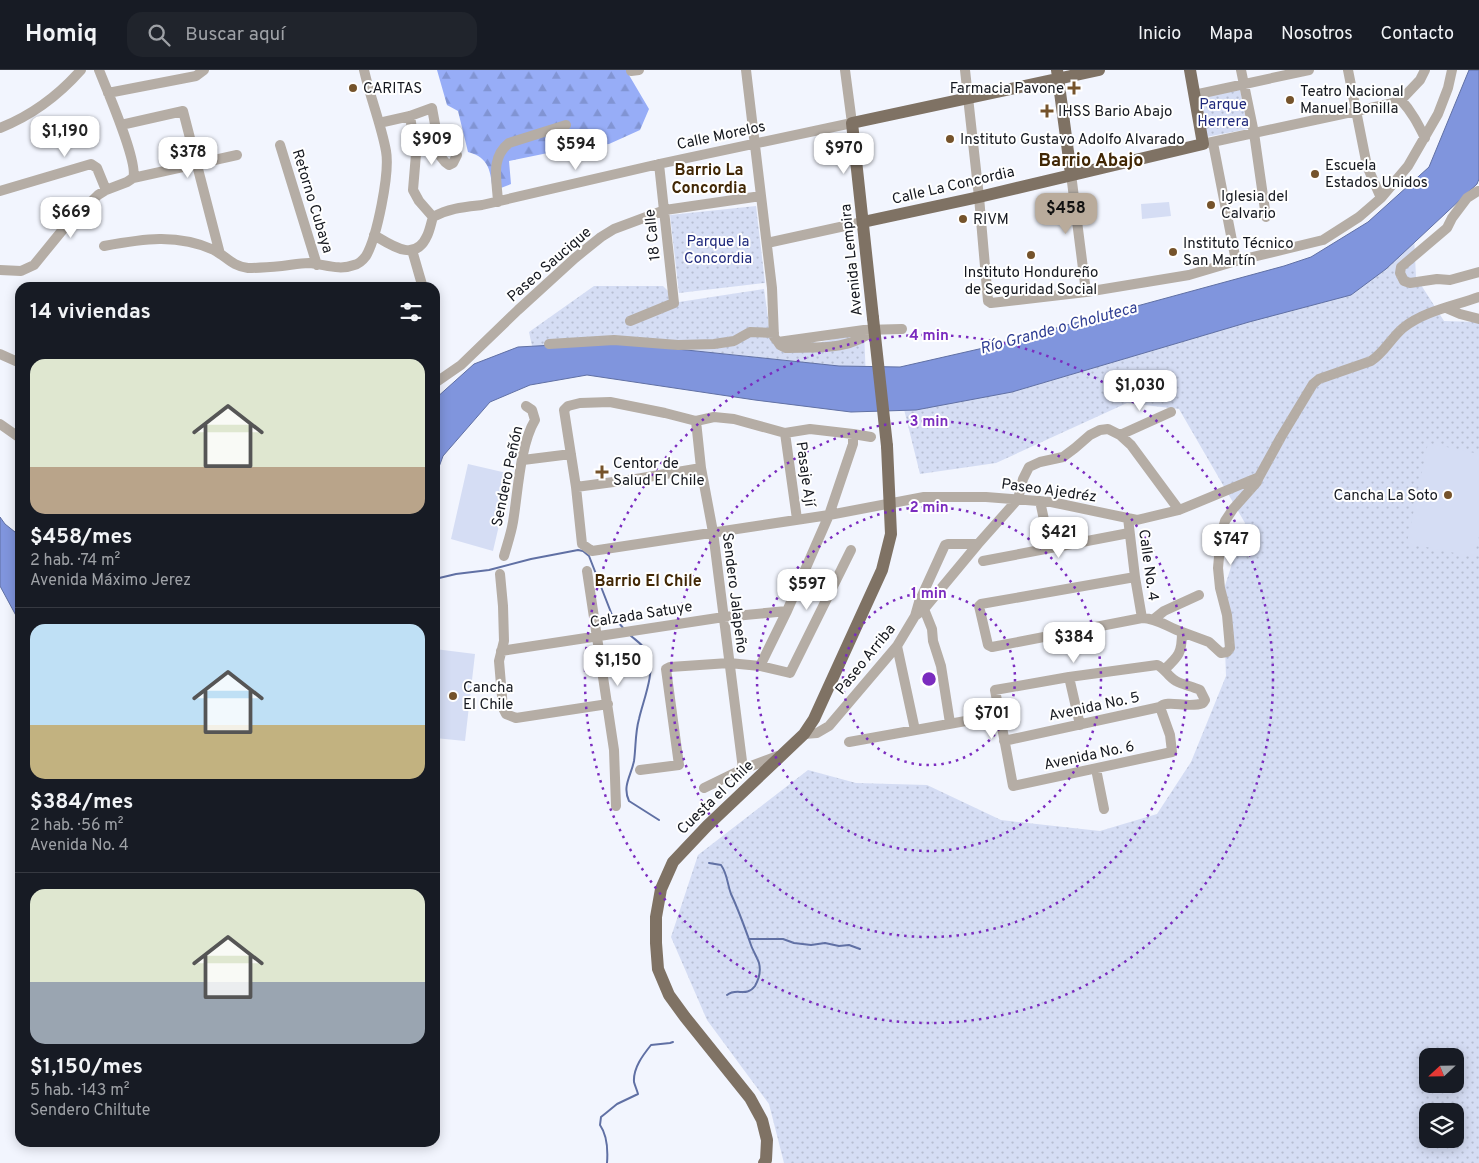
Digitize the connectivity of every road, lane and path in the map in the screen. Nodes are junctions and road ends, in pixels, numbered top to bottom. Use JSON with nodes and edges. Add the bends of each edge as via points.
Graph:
{"nodes":[{"id":1,"x":82,"y":70,"type":"edge"},
{"id":2,"x":99,"y":70,"type":"edge"},
{"id":3,"x":204,"y":70,"type":"edge"},
{"id":4,"x":364,"y":70,"type":"edge"},
{"id":5,"x":746,"y":70,"type":"edge"},
{"id":6,"x":845,"y":70,"type":"edge"},
{"id":7,"x":965,"y":70,"type":"edge"},
{"id":8,"x":1099,"y":70,"type":"edge"},
{"id":9,"x":1190,"y":70,"type":"edge"},
{"id":10,"x":1241,"y":70,"type":"edge"},
{"id":11,"x":1309,"y":70,"type":"edge"},
{"id":12,"x":1348,"y":70,"type":"edge"},
{"id":13,"x":1425,"y":70,"type":"edge"},
{"id":14,"x":1452,"y":70,"type":"edge"},
{"id":15,"x":1058,"y":75,"type":"edge"},
{"id":16,"x":1244,"y":85,"type":"junction"},
{"id":17,"x":108,"y":93,"type":"junction"},
{"id":18,"x":1194,"y":95,"type":"junction"},
{"id":19,"x":968,"y":98,"type":"junction"},
{"id":20,"x":1402,"y":100,"type":"junction"},
{"id":21,"x":1356,"y":111,"type":"junction"},
{"id":22,"x":410,"y":116,"type":"junction"},
{"id":23,"x":379,"y":123,"type":"junction"},
{"id":24,"x":852,"y":123,"type":"junction"},
{"id":25,"x":121,"y":125,"type":"junction"},
{"id":26,"x":566,"y":125,"type":"dead end"},
{"id":27,"x":0,"y":128,"type":"edge"},
{"id":28,"x":1254,"y":134,"type":"junction"},
{"id":29,"x":1425,"y":138,"type":"junction"},
{"id":30,"x":754,"y":144,"type":"junction"},
{"id":31,"x":1208,"y":144,"type":"junction"},
{"id":32,"x":280,"y":145,"type":"dead end"},
{"id":33,"x":237,"y":155,"type":"dead end"},
{"id":34,"x":457,"y":155,"type":"dead end"},
{"id":35,"x":196,"y":164,"type":"junction"},
{"id":36,"x":659,"y":164,"type":"junction"},
{"id":37,"x":1071,"y":174,"type":"junction"},
{"id":38,"x":133,"y":178,"type":"junction"},
{"id":39,"x":106,"y":190,"type":"junction"},
{"id":40,"x":0,"y":191,"type":"edge"},
{"id":41,"x":1478,"y":191,"type":"edge"},
{"id":42,"x":761,"y":196,"type":"junction"},
{"id":43,"x":979,"y":197,"type":"junction"},
{"id":44,"x":1381,"y":198,"type":"junction"},
{"id":45,"x":498,"y":202,"type":"junction"},
{"id":46,"x":664,"y":210,"type":"junction"},
{"id":47,"x":433,"y":217,"type":"junction"},
{"id":48,"x":1266,"y":217,"type":"dead end"},
{"id":49,"x":863,"y":222,"type":"junction"},
{"id":50,"x":374,"y":235,"type":"junction"},
{"id":51,"x":767,"y":243,"type":"junction"},
{"id":52,"x":104,"y":246,"type":"dead end"},
{"id":53,"x":412,"y":250,"type":"junction"},
{"id":54,"x":220,"y":254,"type":"junction"},
{"id":55,"x":1236,"y":261,"type":"junction"},
{"id":56,"x":317,"y":265,"type":"junction"},
{"id":57,"x":0,"y":270,"type":"edge"},
{"id":58,"x":1479,"y":272,"type":"edge"},
{"id":59,"x":421,"y":282,"type":"edge"},
{"id":60,"x":1086,"y":292,"type":"junction"},
{"id":61,"x":1479,"y":297,"type":"edge"},
{"id":62,"x":1446,"y":308,"type":"junction"},
{"id":63,"x":1479,"y":319,"type":"edge"},
{"id":64,"x":630,"y":321,"type":"dead end"},
{"id":65,"x":873,"y":324,"type":"junction"},
{"id":66,"x":902,"y":329,"type":"dead end"},
{"id":67,"x":776,"y":337,"type":"junction"},
{"id":68,"x":549,"y":344,"type":"dead end"},
{"id":69,"x":0,"y":354,"type":"edge"},
{"id":70,"x":15,"y":360,"type":"edge"},
{"id":71,"x":440,"y":379,"type":"edge"},
{"id":72,"x":526,"y":406,"type":"dead end"},
{"id":73,"x":1171,"y":412,"type":"dead end"},
{"id":74,"x":696,"y":421,"type":"junction"},
{"id":75,"x":0,"y":424,"type":"edge"},
{"id":76,"x":785,"y":433,"type":"junction"},
{"id":77,"x":15,"y":434,"type":"edge"},
{"id":78,"x":853,"y":434,"type":"junction"},
{"id":79,"x":1120,"y":435,"type":"junction"},
{"id":80,"x":871,"y":438,"type":"dead end"},
{"id":81,"x":887,"y":446,"type":"joint"},
{"id":82,"x":571,"y":454,"type":"junction"},
{"id":83,"x":523,"y":460,"type":"junction"},
{"id":84,"x":701,"y":468,"type":"junction"},
{"id":85,"x":1259,"y":477,"type":"junction"},
{"id":86,"x":576,"y":487,"type":"junction"},
{"id":87,"x":1018,"y":499,"type":"junction"},
{"id":88,"x":1040,"y":501,"type":"junction"},
{"id":89,"x":890,"y":504,"type":"junction"},
{"id":90,"x":1179,"y":510,"type":"junction"},
{"id":91,"x":829,"y":515,"type":"junction"},
{"id":92,"x":1128,"y":518,"type":"junction"},
{"id":93,"x":797,"y":519,"type":"junction"},
{"id":94,"x":713,"y":532,"type":"junction"},
{"id":95,"x":1129,"y":533,"type":"junction"},
{"id":96,"x":978,"y":544,"type":"junction"},
{"id":97,"x":1050,"y":548,"type":"junction"},
{"id":98,"x":852,"y":550,"type":"dead end"},
{"id":99,"x":504,"y":556,"type":"dead end"},
{"id":100,"x":984,"y":561,"type":"dead end"},
{"id":101,"x":587,"y":571,"type":"dead end"},
{"id":102,"x":500,"y":574,"type":"dead end"},
{"id":103,"x":1134,"y":577,"type":"junction"},
{"id":104,"x":1199,"y":595,"type":"dead end"},
{"id":105,"x":924,"y":609,"type":"junction"},
{"id":106,"x":787,"y":611,"type":"junction"},
{"id":107,"x":915,"y":616,"type":"junction"},
{"id":108,"x":724,"y":617,"type":"junction"},
{"id":109,"x":1142,"y":618,"type":"junction"},
{"id":110,"x":1154,"y":619,"type":"junction"},
{"id":111,"x":1182,"y":632,"type":"junction"},
{"id":112,"x":597,"y":636,"type":"junction"},
{"id":113,"x":897,"y":646,"type":"junction"},
{"id":114,"x":501,"y":651,"type":"junction"},
{"id":115,"x":729,"y":663,"type":"junction"},
{"id":116,"x":760,"y":666,"type":"junction"},
{"id":117,"x":1161,"y":667,"type":"junction"},
{"id":118,"x":1069,"y":677,"type":"junction"},
{"id":119,"x":608,"y":704,"type":"junction"},
{"id":120,"x":1160,"y":707,"type":"junction"},
{"id":121,"x":999,"y":714,"type":"junction"},
{"id":122,"x":950,"y":723,"type":"junction"},
{"id":123,"x":1080,"y":725,"type":"junction"},
{"id":124,"x":915,"y":730,"type":"junction"},
{"id":125,"x":804,"y":734,"type":"junction"},
{"id":126,"x":1004,"y":741,"type":"junction"},
{"id":127,"x":849,"y":742,"type":"dead end"},
{"id":128,"x":782,"y":755,"type":"junction"},
{"id":129,"x":1096,"y":769,"type":"junction"},
{"id":130,"x":640,"y":770,"type":"dead end"},
{"id":131,"x":743,"y":770,"type":"junction"},
{"id":132,"x":704,"y":788,"type":"dead end"},
{"id":133,"x":616,"y":806,"type":"dead end"},
{"id":134,"x":1104,"y":809,"type":"dead end"},
{"id":135,"x":764,"y":1163,"type":"edge"}],
"edges":[{"from":1,"to":27,"type":"street","via":[[45,104]]},
{"from":2,"to":17,"type":"street"},
{"from":3,"to":17,"type":"street","via":[[196,76]]},
{"from":4,"to":23,"type":"street"},
{"from":5,"to":30,"type":"street"},
{"from":6,"to":24,"type":"street","name":"Avenida Lempira"},
{"from":7,"to":19,"type":"street"},
{"from":8,"to":15,"type":"main road","name":"Calle Morelos"},
{"from":9,"to":18,"type":"main road"},
{"from":10,"to":16,"type":"street"},
{"from":11,"to":16,"type":"street"},
{"from":12,"to":21,"type":"street"},
{"from":13,"to":20,"type":"street"},
{"from":14,"to":29,"type":"street","via":[[1438,114]]},
{"from":15,"to":19,"type":"main road","name":"Calle Morelos"},
{"from":15,"to":37,"type":"main road"},
{"from":16,"to":18,"type":"street"},
{"from":16,"to":28,"type":"street"},
{"from":17,"to":25,"type":"street"},
{"from":18,"to":31,"type":"main road"},
{"from":19,"to":24,"type":"main road","name":"Calle Morelos"},
{"from":19,"to":43,"type":"street"},
{"from":20,"to":21,"type":"street","name":"Calle La Concordia"},
{"from":20,"to":29,"type":"street"},
{"from":21,"to":28,"type":"street","name":"Calle La Concordia"},
{"from":21,"to":44,"type":"street","via":[[1367,166]]},
{"from":22,"to":23,"type":"street"},
{"from":22,"to":34,"type":"street","via":[[432,108],[441,156],[449,165]]},
{"from":22,"to":47,"type":"street","via":[[416,154],[413,190]]},
{"from":23,"to":50,"type":"street","via":[[387,162]]},
{"from":24,"to":30,"type":"street","name":"Calle Morelos"},
{"from":24,"to":49,"type":"main road","name":"Avenida Lempira"},
{"from":25,"to":35,"type":"street","via":[[182,111]]},
{"from":25,"to":38,"type":"street","via":[[134,169]]},
{"from":26,"to":45,"type":"street","via":[[509,143],[501,149],[496,173]]},
{"from":28,"to":31,"type":"street","name":"Calle La Concordia"},
{"from":28,"to":48,"type":"street"},
{"from":29,"to":44,"type":"street","via":[[1408,166]]},
{"from":30,"to":36,"type":"street","name":"Calle Morelos"},
{"from":30,"to":42,"type":"street"},
{"from":31,"to":37,"type":"main road","name":"Calle La Concordia"},
{"from":31,"to":55,"type":"street"},
{"from":32,"to":56,"type":"street","name":"Retorno Cubaya"},
{"from":33,"to":35,"type":"street"},
{"from":35,"to":38,"type":"street"},
{"from":35,"to":54,"type":"street"},
{"from":36,"to":45,"type":"street","name":"Calle Morelos"},
{"from":36,"to":46,"type":"street","name":"18 Calle"},
{"from":37,"to":43,"type":"main road","name":"Calle La Concordia"},
{"from":37,"to":60,"type":"street"},
{"from":38,"to":39,"type":"street"},
{"from":39,"to":40,"type":"street","via":[[97,168],[91,164]]},
{"from":39,"to":57,"type":"street","via":[[65,227],[34,265],[20,270]]},
{"from":41,"to":58,"type":"street","via":[[1467,198],[1447,228],[1401,267],[1400,273],[1410,283],[1450,280]]},
{"from":42,"to":46,"type":"street","name":"Paseo Saucique"},
{"from":42,"to":51,"type":"street"},
{"from":43,"to":49,"type":"main road","name":"Calle La Concordia"},
{"from":43,"to":60,"type":"street","via":[[988,301]]},
{"from":44,"to":55,"type":"street","via":[[1359,217],[1319,242]]},
{"from":45,"to":47,"type":"street","name":"Calle Morelos","via":[[455,208]]},
{"from":46,"to":64,"type":"street","name":"18 Calle","via":[[674,303]]},
{"from":46,"to":71,"type":"street","name":"Paseo Saucique","via":[[601,237]]},
{"from":47,"to":53,"type":"street","via":[[427,237]]},
{"from":49,"to":51,"type":"street","name":"Calle La Concordia"},
{"from":49,"to":65,"type":"main road","name":"Avenida Lempira"},
{"from":50,"to":53,"type":"street","via":[[392,246]]},
{"from":50,"to":56,"type":"street","via":[[365,258],[359,263],[332,268]]},
{"from":51,"to":67,"type":"street"},
{"from":52,"to":54,"type":"street","via":[[158,238],[191,243]]},
{"from":53,"to":59,"type":"street"},
{"from":54,"to":56,"type":"street","via":[[240,267],[248,268]]},
{"from":55,"to":60,"type":"street","via":[[1188,275]]},
{"from":61,"to":62,"type":"street"},
{"from":62,"to":63,"type":"street"},
{"from":62,"to":85,"type":"street","via":[[1420,316],[1405,326],[1371,361],[1313,384]]},
{"from":65,"to":66,"type":"street"},
{"from":65,"to":67,"type":"street"},
{"from":65,"to":81,"type":"main road","name":"Avenida Lempira","bridge":true},
{"from":67,"to":68,"type":"street","via":[[750,332],[734,341],[714,344],[614,340]]},
{"from":69,"to":70,"type":"street"},
{"from":72,"to":83,"type":"street","name":"Sendero Peñón","via":[[532,410],[535,420],[528,433]]},
{"from":73,"to":79,"type":"street"},
{"from":74,"to":76,"type":"street","via":[[714,417],[734,419]]},
{"from":74,"to":82,"type":"street","via":[[610,402],[568,406],[564,410]]},
{"from":74,"to":84,"type":"street","name":"Sendero Jalapeño"},
{"from":75,"to":77,"type":"street"},
{"from":76,"to":78,"type":"street","via":[[810,429]]},
{"from":76,"to":93,"type":"street","name":"Pasaje Ají"},
{"from":78,"to":80,"type":"street"},
{"from":78,"to":91,"type":"street","via":[[853,444]]},
{"from":79,"to":87,"type":"street","via":[[1108,429],[1100,430],[1063,457],[1029,467]]},
{"from":79,"to":90,"type":"street"},
{"from":81,"to":89,"type":"main road","name":"Cuesta el Chile"},
{"from":82,"to":83,"type":"street"},
{"from":82,"to":86,"type":"street"},
{"from":83,"to":99,"type":"street","name":"Sendero Peñón","via":[[513,524]]},
{"from":84,"to":86,"type":"street"},
{"from":84,"to":94,"type":"street","name":"Sendero Jalapeño"},
{"from":85,"to":90,"type":"street","name":"Paseo Ajedréz"},
{"from":85,"to":111,"type":"street","name":"Calle No. 4","via":[[1225,521],[1221,535],[1218,568],[1230,648],[1221,653],[1209,642]]},
{"from":86,"to":94,"type":"street","name":"Paseo Ajedréz","via":[[582,544],[592,551]]},
{"from":87,"to":88,"type":"street","name":"Paseo Ajedréz"},
{"from":87,"to":89,"type":"street","name":"Paseo Ajedréz","via":[[924,496]]},
{"from":87,"to":96,"type":"street","name":"Paseo Arriba"},
{"from":88,"to":92,"type":"street","name":"Paseo Ajedréz"},
{"from":88,"to":97,"type":"street"},
{"from":89,"to":91,"type":"street","name":"Paseo Ajedréz"},
{"from":89,"to":125,"type":"main road","name":"Cuesta el Chile","via":[[892,534],[882,570],[814,720]]},
{"from":90,"to":92,"type":"street","name":"Paseo Ajedréz","via":[[1137,520]]},
{"from":91,"to":93,"type":"street","name":"Paseo Ajedréz"},
{"from":91,"to":106,"type":"street"},
{"from":92,"to":95,"type":"street","name":"Calle No. 4"},
{"from":93,"to":94,"type":"street","name":"Paseo Ajedréz"},
{"from":94,"to":108,"type":"street","name":"Sendero Jalapeño"},
{"from":95,"to":97,"type":"street"},
{"from":95,"to":103,"type":"street","name":"Calle No. 4"},
{"from":96,"to":105,"type":"street","name":"Paseo Arriba"},
{"from":96,"to":107,"type":"street","via":[[945,545]]},
{"from":97,"to":100,"type":"street"},
{"from":98,"to":116,"type":"street","via":[[790,673]]},
{"from":101,"to":112,"type":"street"},
{"from":102,"to":114,"type":"street","via":[[504,641]]},
{"from":103,"to":109,"type":"street","name":"Calle No. 4"},
{"from":103,"to":109,"type":"street","via":[[979,606],[988,645],[992,647]]},
{"from":104,"to":110,"type":"street"},
{"from":105,"to":107,"type":"street","name":"Paseo Arriba"},
{"from":105,"to":122,"type":"street","via":[[941,666]]},
{"from":106,"to":108,"type":"street","name":"Calzada Satuye"},
{"from":106,"to":116,"type":"street"},
{"from":107,"to":113,"type":"street","name":"Paseo Arriba"},
{"from":108,"to":112,"type":"street","name":"Calzada Satuye"},
{"from":108,"to":115,"type":"street","name":"Sendero Jalapeño"},
{"from":109,"to":110,"type":"street","name":"Calle No. 4"},
{"from":110,"to":111,"type":"street","name":"Calle No. 4"},
{"from":111,"to":117,"type":"street","via":[[1180,653]]},
{"from":112,"to":114,"type":"street","name":"Calzada Satuye"},
{"from":112,"to":119,"type":"street"},
{"from":113,"to":124,"type":"street"},
{"from":113,"to":125,"type":"street","name":"Paseo Arriba","via":[[829,726],[817,733]]},
{"from":114,"to":119,"type":"street","via":[[499,662],[506,714],[516,718]]},
{"from":115,"to":116,"type":"street"},
{"from":115,"to":130,"type":"street","via":[[666,669],[679,764]]},
{"from":115,"to":131,"type":"street","name":"Sendero Jalapeño"},
{"from":117,"to":118,"type":"street"},
{"from":117,"to":120,"type":"street","via":[[1177,682],[1200,690],[1205,700],[1198,705],[1167,703]]},
{"from":118,"to":121,"type":"street","via":[[995,690]]},
{"from":118,"to":123,"type":"street"},
{"from":119,"to":133,"type":"street"},
{"from":120,"to":123,"type":"street","name":"Avenida No. 5"},
{"from":120,"to":129,"type":"street","name":"Avenida No. 6","via":[[1170,735],[1171,753]]},
{"from":121,"to":122,"type":"street"},
{"from":121,"to":126,"type":"street"},
{"from":122,"to":124,"type":"street"},
{"from":123,"to":126,"type":"street","name":"Avenida No. 5"},
{"from":124,"to":127,"type":"street"},
{"from":125,"to":128,"type":"main road","name":"Cuesta el Chile"},
{"from":126,"to":129,"type":"street","name":"Avenida No. 6","via":[[1013,786]]},
{"from":128,"to":131,"type":"street"},
{"from":128,"to":135,"type":"main road","name":"Cuesta el Chile","via":[[674,862],[661,890],[656,917],[658,969],[669,995],[750,1098],[762,1120],[767,1140]]},
{"from":129,"to":134,"type":"street"},
{"from":131,"to":132,"type":"street"}]}
